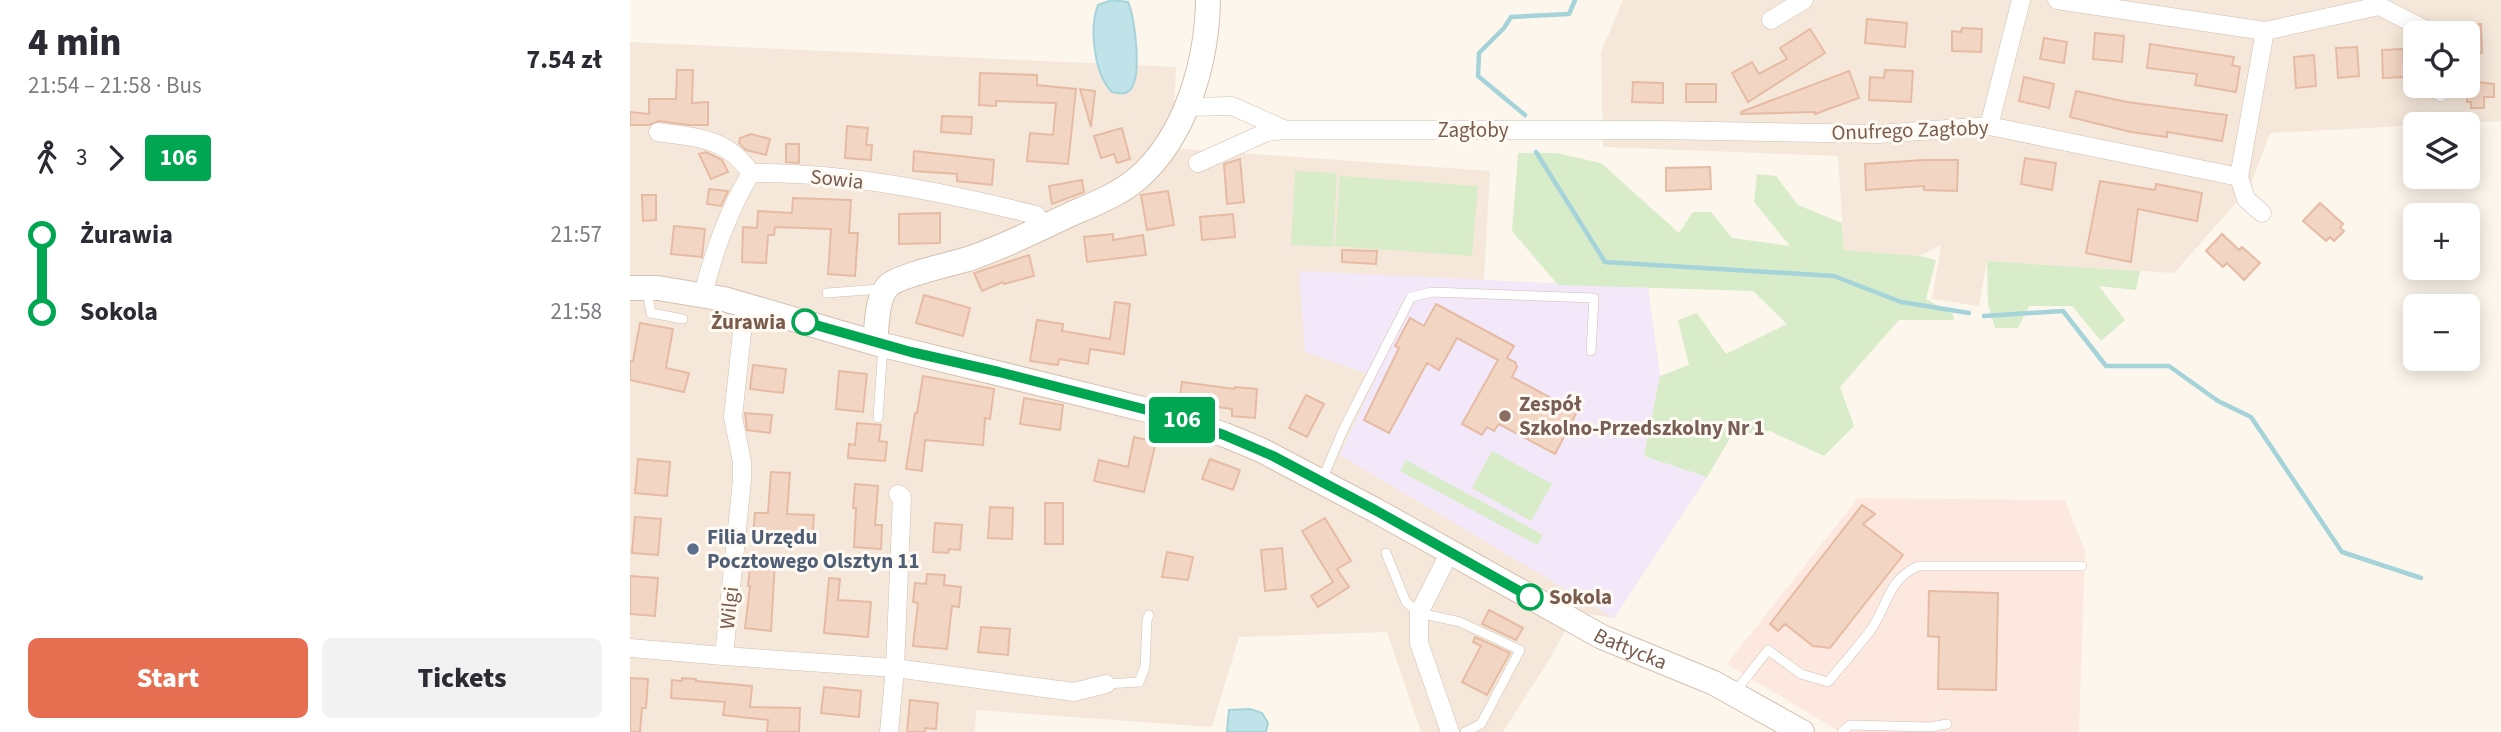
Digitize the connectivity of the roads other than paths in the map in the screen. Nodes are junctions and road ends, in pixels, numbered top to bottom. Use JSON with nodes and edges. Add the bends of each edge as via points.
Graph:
{"nodes":[{"id":1,"x":1208,"y":0,"type":"edge"},
{"id":2,"x":1804,"y":0,"type":"edge"},
{"id":3,"x":2021,"y":0,"type":"edge"},
{"id":4,"x":2057,"y":0,"type":"edge"},
{"id":5,"x":1771,"y":20,"type":"dead end"},
{"id":6,"x":2408,"y":21,"type":"edge"},
{"id":7,"x":2265,"y":32,"type":"junction"},
{"id":8,"x":1186,"y":107,"type":"junction"},
{"id":9,"x":1989,"y":126,"type":"junction"},
{"id":10,"x":1286,"y":130,"type":"junction"},
{"id":11,"x":1659,"y":130,"type":"joint"},
{"id":12,"x":658,"y":132,"type":"dead end"},
{"id":13,"x":1198,"y":163,"type":"dead end"},
{"id":14,"x":751,"y":173,"type":"junction"},
{"id":15,"x":2239,"y":177,"type":"junction"},
{"id":16,"x":2262,"y":213,"type":"dead end"},
{"id":17,"x":1045,"y":227,"type":"junction"},
{"id":18,"x":638,"y":288,"type":"edge"},
{"id":19,"x":886,"y":288,"type":"junction"},
{"id":20,"x":827,"y":293,"type":"dead end"},
{"id":21,"x":703,"y":295,"type":"junction"},
{"id":22,"x":745,"y":305,"type":"junction"},
{"id":23,"x":682,"y":319,"type":"dead end"},
{"id":24,"x":879,"y":344,"type":"junction"},
{"id":25,"x":1591,"y":351,"type":"dead end"},
{"id":26,"x":878,"y":418,"type":"dead end"},
{"id":27,"x":1321,"y":482,"type":"junction"},
{"id":28,"x":898,"y":494,"type":"dead end"},
{"id":29,"x":1450,"y":552,"type":"junction"},
{"id":30,"x":1386,"y":553,"type":"dead end"},
{"id":31,"x":2082,"y":566,"type":"dead end"},
{"id":32,"x":1419,"y":613,"type":"junction"},
{"id":33,"x":1149,"y":615,"type":"dead end"},
{"id":34,"x":630,"y":648,"type":"edge"},
{"id":35,"x":724,"y":656,"type":"junction"},
{"id":36,"x":895,"y":668,"type":"junction"},
{"id":37,"x":1106,"y":684,"type":"joint"},
{"id":38,"x":1734,"y":694,"type":"junction"},
{"id":39,"x":1947,"y":723,"type":"dead end"},
{"id":40,"x":889,"y":732,"type":"edge"},
{"id":41,"x":1450,"y":732,"type":"edge"},
{"id":42,"x":1465,"y":732,"type":"edge"},
{"id":43,"x":1802,"y":732,"type":"edge"},
{"id":44,"x":1842,"y":732,"type":"edge"}],
"edges":[{"from":1,"to":8,"type":"main road","via":[[1204,47]]},
{"from":2,"to":5,"type":"street"},
{"from":3,"to":9,"type":"street"},
{"from":4,"to":7,"type":"street"},
{"from":6,"to":7,"type":"street","via":[[2379,6]]},
{"from":7,"to":15,"type":"street"},
{"from":8,"to":10,"type":"street","name":"Zagłoby","via":[[1232,106]]},
{"from":8,"to":17,"type":"main road","via":[[1160,153],[1139,177]]},
{"from":9,"to":11,"type":"street","name":"Onufrego Zagłoby","via":[[1878,134]]},
{"from":9,"to":15,"type":"street","name":"Onufrego Zagłoby"},
{"from":10,"to":11,"type":"street","name":"Zagłoby"},
{"from":10,"to":13,"type":"street","name":"Zagłoby","via":[[1267,132]]},
{"from":12,"to":14,"type":"street","via":[[710,139],[741,158]]},
{"from":14,"to":17,"type":"street","name":"Sowia","via":[[903,185],[1036,215]]},
{"from":14,"to":21,"type":"street"},
{"from":15,"to":16,"type":"street","via":[[2246,199]]},
{"from":17,"to":19,"type":"main road"},
{"from":18,"to":21,"type":"main road","name":"Bałtycka"},
{"from":18,"to":23,"type":"lane","via":[[651,313]]},
{"from":19,"to":20,"type":"lane"},
{"from":19,"to":24,"type":"main road"},
{"from":21,"to":22,"type":"main road","name":"Bałtycka"},
{"from":22,"to":24,"type":"main road","name":"Bałtycka"},
{"from":22,"to":35,"type":"street","name":"Wilgi","via":[[733,417],[741,480]]},
{"from":24,"to":26,"type":"lane"},
{"from":24,"to":27,"type":"main road","name":"Bałtycka","via":[[1159,413],[1249,444]]},
{"from":25,"to":27,"type":"lane","via":[[1594,298],[1432,292],[1411,297]]},
{"from":27,"to":29,"type":"main road","name":"Bałtycka"},
{"from":28,"to":36,"type":"street","via":[[902,497]]},
{"from":29,"to":32,"type":"street"},
{"from":29,"to":38,"type":"main road","name":"Bałtycka","via":[[1601,637]]},
{"from":30,"to":32,"type":"lane","via":[[1406,601]]},
{"from":31,"to":38,"type":"lane","via":[[1918,566],[1893,587],[1871,629],[1828,682],[1801,674],[1768,650]]},
{"from":32,"to":41,"type":"street","via":[[1419,643]]},
{"from":32,"to":42,"type":"lane","via":[[1460,622],[1520,650],[1481,724]]},
{"from":33,"to":37,"type":"lane","via":[[1139,682]]},
{"from":34,"to":35,"type":"street"},
{"from":35,"to":36,"type":"street","name":"Wilgi"},
{"from":36,"to":37,"type":"street","name":"Wilgi","via":[[1074,692]]},
{"from":36,"to":40,"type":"street"},
{"from":38,"to":43,"type":"main road","name":"Bałtycka"},
{"from":39,"to":44,"type":"lane","via":[[1930,727],[1850,725]]}]}
